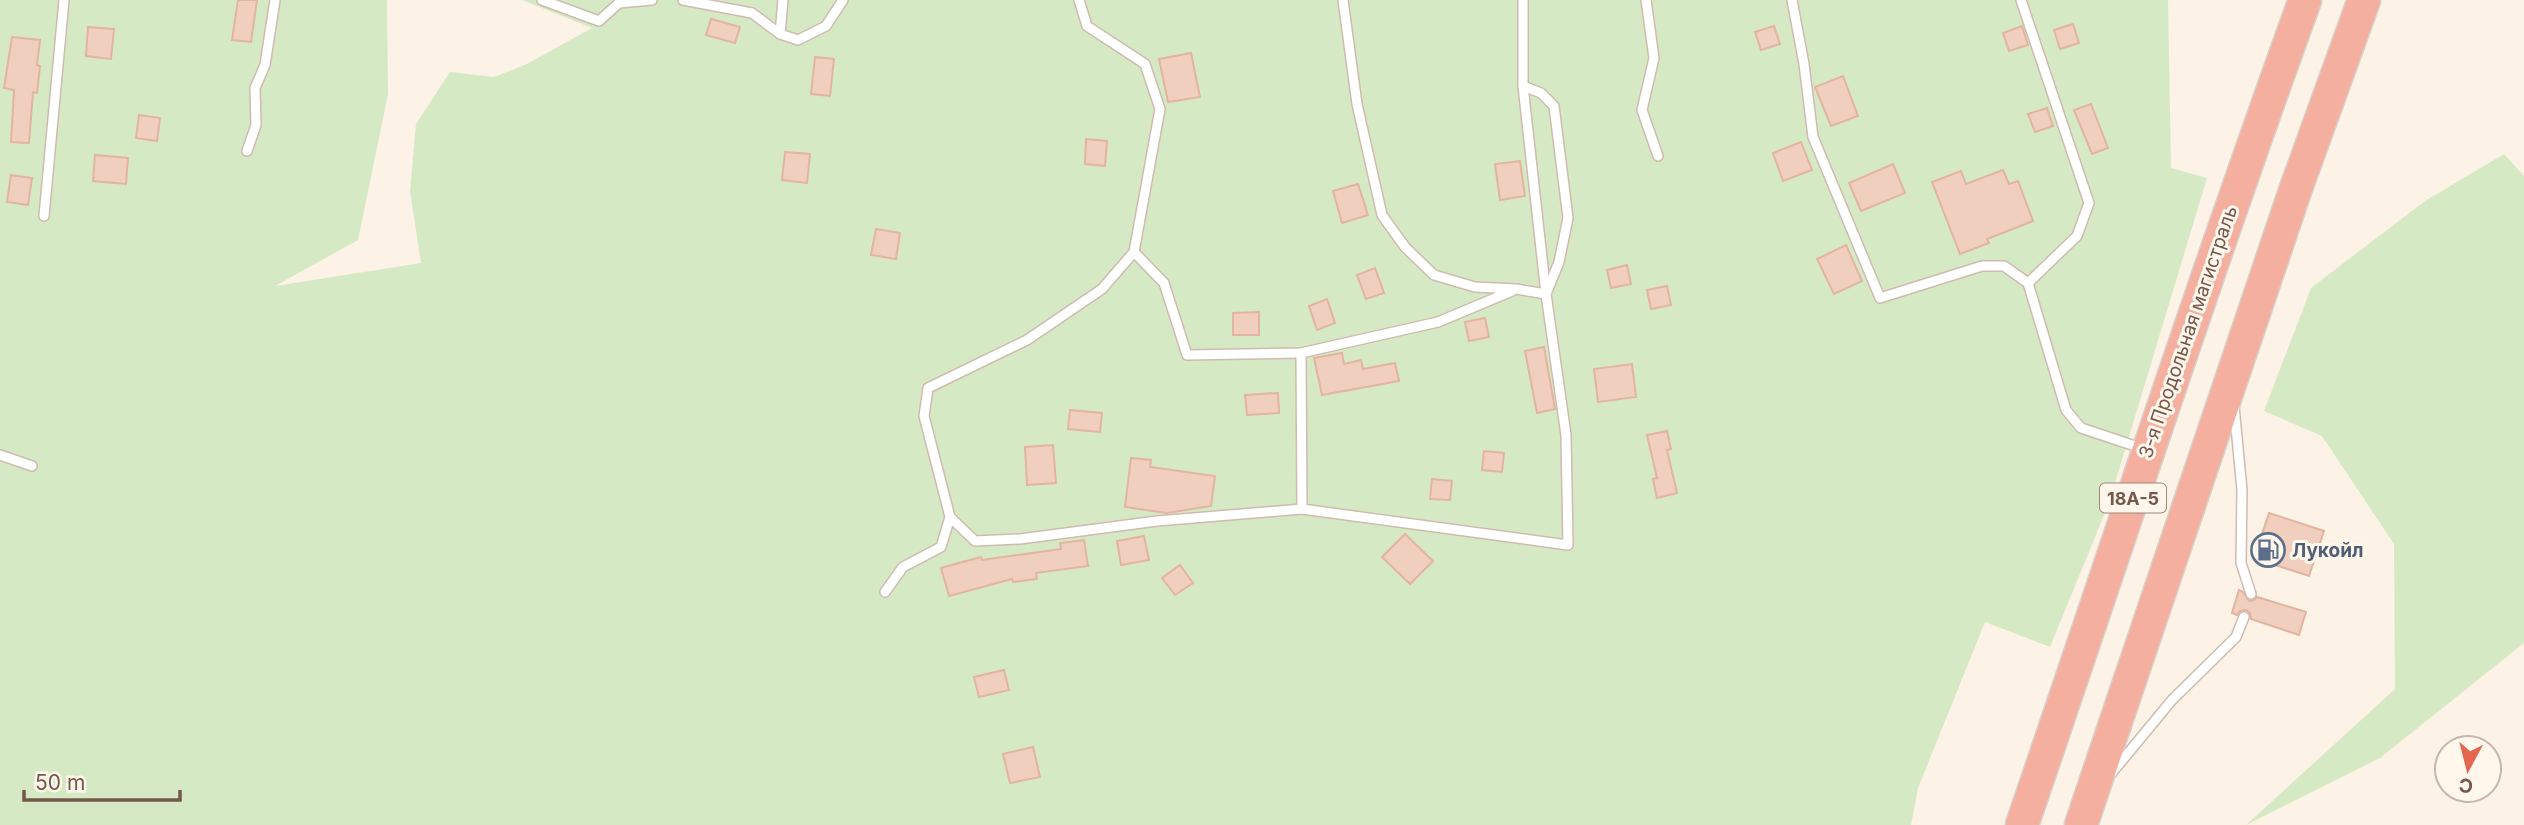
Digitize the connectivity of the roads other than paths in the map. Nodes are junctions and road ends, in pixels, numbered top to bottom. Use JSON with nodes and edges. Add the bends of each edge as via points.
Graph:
{"nodes":[{"id":1,"x":64,"y":0,"type":"edge"},
{"id":2,"x":275,"y":0,"type":"edge"},
{"id":3,"x":542,"y":0,"type":"edge"},
{"id":4,"x":652,"y":0,"type":"edge"},
{"id":5,"x":683,"y":0,"type":"edge"},
{"id":6,"x":783,"y":0,"type":"edge"},
{"id":7,"x":843,"y":0,"type":"edge"},
{"id":8,"x":1079,"y":0,"type":"edge"},
{"id":9,"x":1343,"y":0,"type":"edge"},
{"id":10,"x":1523,"y":0,"type":"edge"},
{"id":11,"x":1646,"y":0,"type":"edge"},
{"id":12,"x":1792,"y":0,"type":"edge"},
{"id":13,"x":2021,"y":0,"type":"edge"},
{"id":14,"x":2305,"y":0,"type":"edge"},
{"id":15,"x":2364,"y":0,"type":"edge"},
{"id":16,"x":780,"y":34,"type":"junction"},
{"id":17,"x":1523,"y":86,"type":"junction"},
{"id":18,"x":247,"y":151,"type":"dead end"},
{"id":19,"x":1658,"y":156,"type":"dead end"},
{"id":20,"x":44,"y":216,"type":"dead end"},
{"id":21,"x":1134,"y":252,"type":"junction"},
{"id":22,"x":2028,"y":283,"type":"junction"},
{"id":23,"x":1516,"y":289,"type":"junction"},
{"id":24,"x":1546,"y":294,"type":"junction"},
{"id":25,"x":1301,"y":353,"type":"junction"},
{"id":26,"x":2232,"y":379,"type":"junction"},
{"id":27,"x":2148,"y":450,"type":"junction"},
{"id":28,"x":0,"y":455,"type":"edge"},
{"id":29,"x":32,"y":467,"type":"dead end"},
{"id":30,"x":1302,"y":509,"type":"junction"},
{"id":31,"x":950,"y":517,"type":"junction"},
{"id":32,"x":885,"y":592,"type":"dead end"},
{"id":33,"x":2251,"y":594,"type":"dead end"},
{"id":34,"x":2244,"y":617,"type":"dead end"},
{"id":35,"x":2085,"y":813,"type":"edge"},
{"id":36,"x":2022,"y":825,"type":"edge"}],
"edges":[{"from":1,"to":20,"type":"lane"},
{"from":2,"to":18,"type":"lane","via":[[265,65],[255,88],[256,125]]},
{"from":3,"to":4,"type":"lane","via":[[599,21],[619,3]]},
{"from":5,"to":16,"type":"lane","via":[[752,13]]},
{"from":6,"to":16,"type":"lane"},
{"from":7,"to":16,"type":"lane","via":[[826,26],[798,40]]},
{"from":8,"to":21,"type":"lane","via":[[1087,26],[1145,64],[1160,108]]},
{"from":9,"to":23,"type":"lane","via":[[1357,104],[1382,215],[1405,247],[1434,275],[1475,287]]},
{"from":10,"to":17,"type":"lane"},
{"from":11,"to":19,"type":"lane","via":[[1654,58],[1642,110]]},
{"from":12,"to":22,"type":"lane","via":[[1813,137],[1880,298],[1982,266],[2004,266]]},
{"from":13,"to":22,"type":"lane","via":[[2089,203],[2077,236]]},
{"from":14,"to":27,"type":"highway","name":"3-я Продольная магистраль","number":"18А-5"},
{"from":15,"to":26,"type":"highway","number":"18А-5"},
{"from":17,"to":24,"type":"lane"},
{"from":17,"to":24,"type":"lane","via":[[1541,93],[1554,106],[1568,218],[1559,262]]},
{"from":21,"to":25,"type":"lane","via":[[1164,284],[1187,355]]},
{"from":21,"to":31,"type":"lane","via":[[1102,289],[1027,340],[928,388],[923,416]]},
{"from":22,"to":27,"type":"lane","via":[[2066,410],[2081,428]]},
{"from":23,"to":24,"type":"lane"},
{"from":23,"to":25,"type":"lane","via":[[1438,322]]},
{"from":24,"to":30,"type":"lane","via":[[1566,435],[1568,545]]},
{"from":25,"to":30,"type":"lane"},
{"from":26,"to":33,"type":"lane","via":[[2242,490],[2241,563]]},
{"from":26,"to":35,"type":"highway","number":"18А-5"},
{"from":27,"to":36,"type":"highway","name":"3-я Продольная магистраль","number":"18А-5"},
{"from":28,"to":29,"type":"lane"},
{"from":30,"to":31,"type":"lane","via":[[975,541]]},
{"from":31,"to":32,"type":"lane","via":[[942,547],[903,566]]},
{"from":34,"to":35,"type":"lane","via":[[2236,637],[2172,699]]}]}
